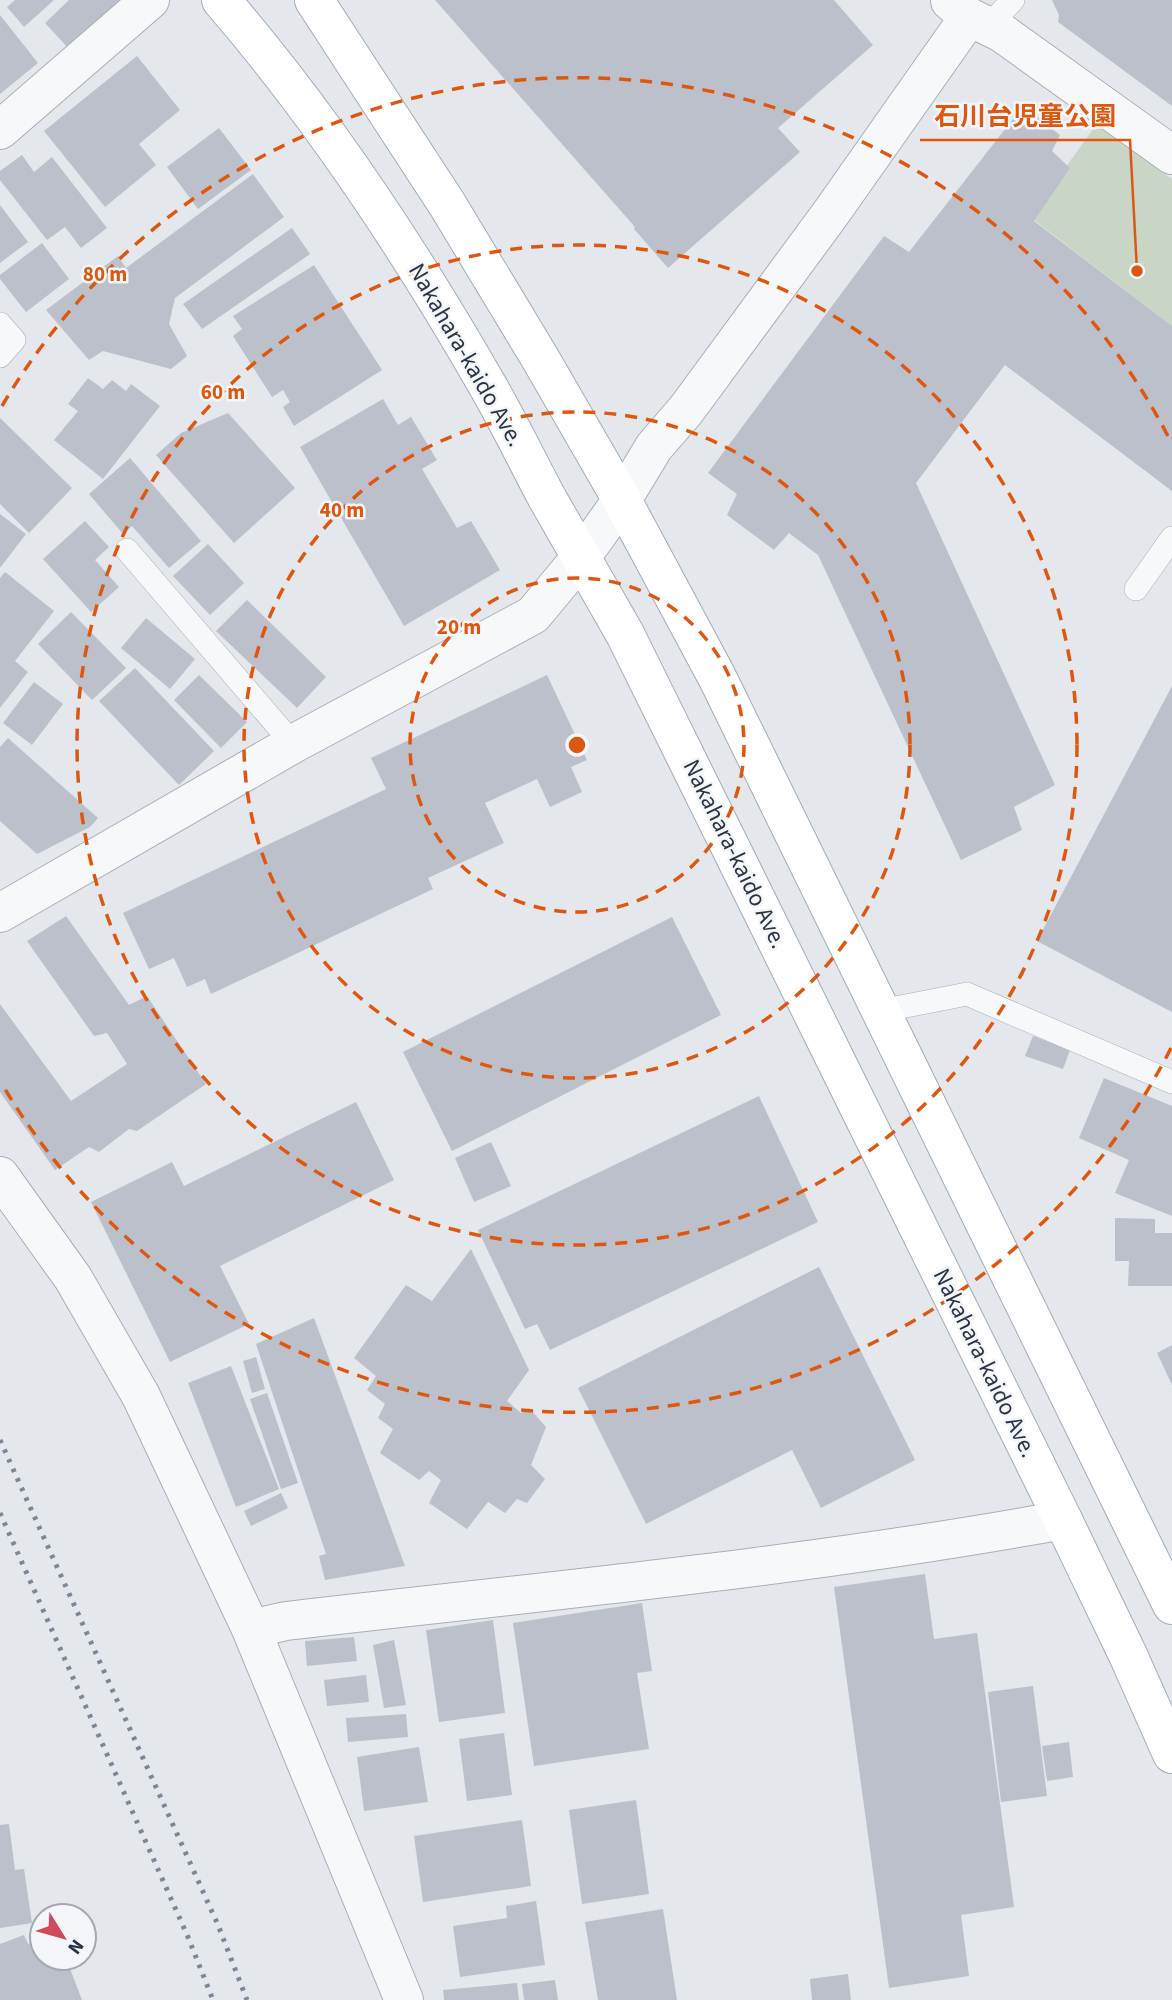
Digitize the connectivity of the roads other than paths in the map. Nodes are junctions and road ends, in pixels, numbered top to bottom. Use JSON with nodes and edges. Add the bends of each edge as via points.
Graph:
{"nodes":[{"id":1,"x":150,"y":0,"type":"edge"},
{"id":2,"x":221,"y":0,"type":"edge"},
{"id":3,"x":314,"y":0,"type":"edge"},
{"id":4,"x":980,"y":11,"type":"edge"},
{"id":5,"x":0,"y":130,"type":"edge"},
{"id":6,"x":1172,"y":155,"type":"edge"},
{"id":7,"x":0,"y":324,"type":"edge"},
{"id":8,"x":0,"y":356,"type":"edge"},
{"id":9,"x":622,"y":500,"type":"junction"},
{"id":10,"x":1172,"y":538,"type":"edge"},
{"id":11,"x":127,"y":550,"type":"dead end"},
{"id":12,"x":582,"y":556,"type":"junction"},
{"id":13,"x":1136,"y":589,"type":"dead end"},
{"id":14,"x":293,"y":744,"type":"junction"},
{"id":15,"x":0,"y":913,"type":"edge"},
{"id":16,"x":880,"y":1011,"type":"junction"},
{"id":17,"x":1172,"y":1082,"type":"edge"},
{"id":18,"x":0,"y":1176,"type":"edge"},
{"id":19,"x":1063,"y":1520,"type":"junction"},
{"id":20,"x":1172,"y":1605,"type":"edge"},
{"id":21,"x":251,"y":1629,"type":"junction"},
{"id":22,"x":1172,"y":1754,"type":"edge"},
{"id":23,"x":404,"y":2000,"type":"edge"}],
"edges":[{"from":1,"to":5,"type":"street"},
{"from":2,"to":12,"type":"main road","name":"Nakahara-kaido Ave.","via":[[267,53],[413,262]]},
{"from":3,"to":9,"type":"main road","via":[[447,204]]},
{"from":4,"to":6,"type":"street","via":[[1002,33]]},
{"from":4,"to":9,"type":"street","via":[[694,400],[654,447]]},
{"from":7,"to":8,"type":"lane","via":[[14,340]]},
{"from":9,"to":12,"type":"street"},
{"from":9,"to":16,"type":"main road","via":[[717,677]]},
{"from":10,"to":13,"type":"lane"},
{"from":11,"to":14,"type":"lane"},
{"from":12,"to":14,"type":"street","via":[[533,615]]},
{"from":12,"to":19,"type":"main road","name":"Nakahara-kaido Ave."},
{"from":14,"to":15,"type":"street"},
{"from":16,"to":17,"type":"lane","via":[[967,994]]},
{"from":16,"to":20,"type":"main road"},
{"from":18,"to":21,"type":"street","via":[[73,1278],[141,1396]]},
{"from":19,"to":21,"type":"street","via":[[734,1569],[286,1621]]},
{"from":19,"to":22,"type":"main road","name":"Nakahara-kaido Ave."},
{"from":21,"to":23,"type":"street"}]}
